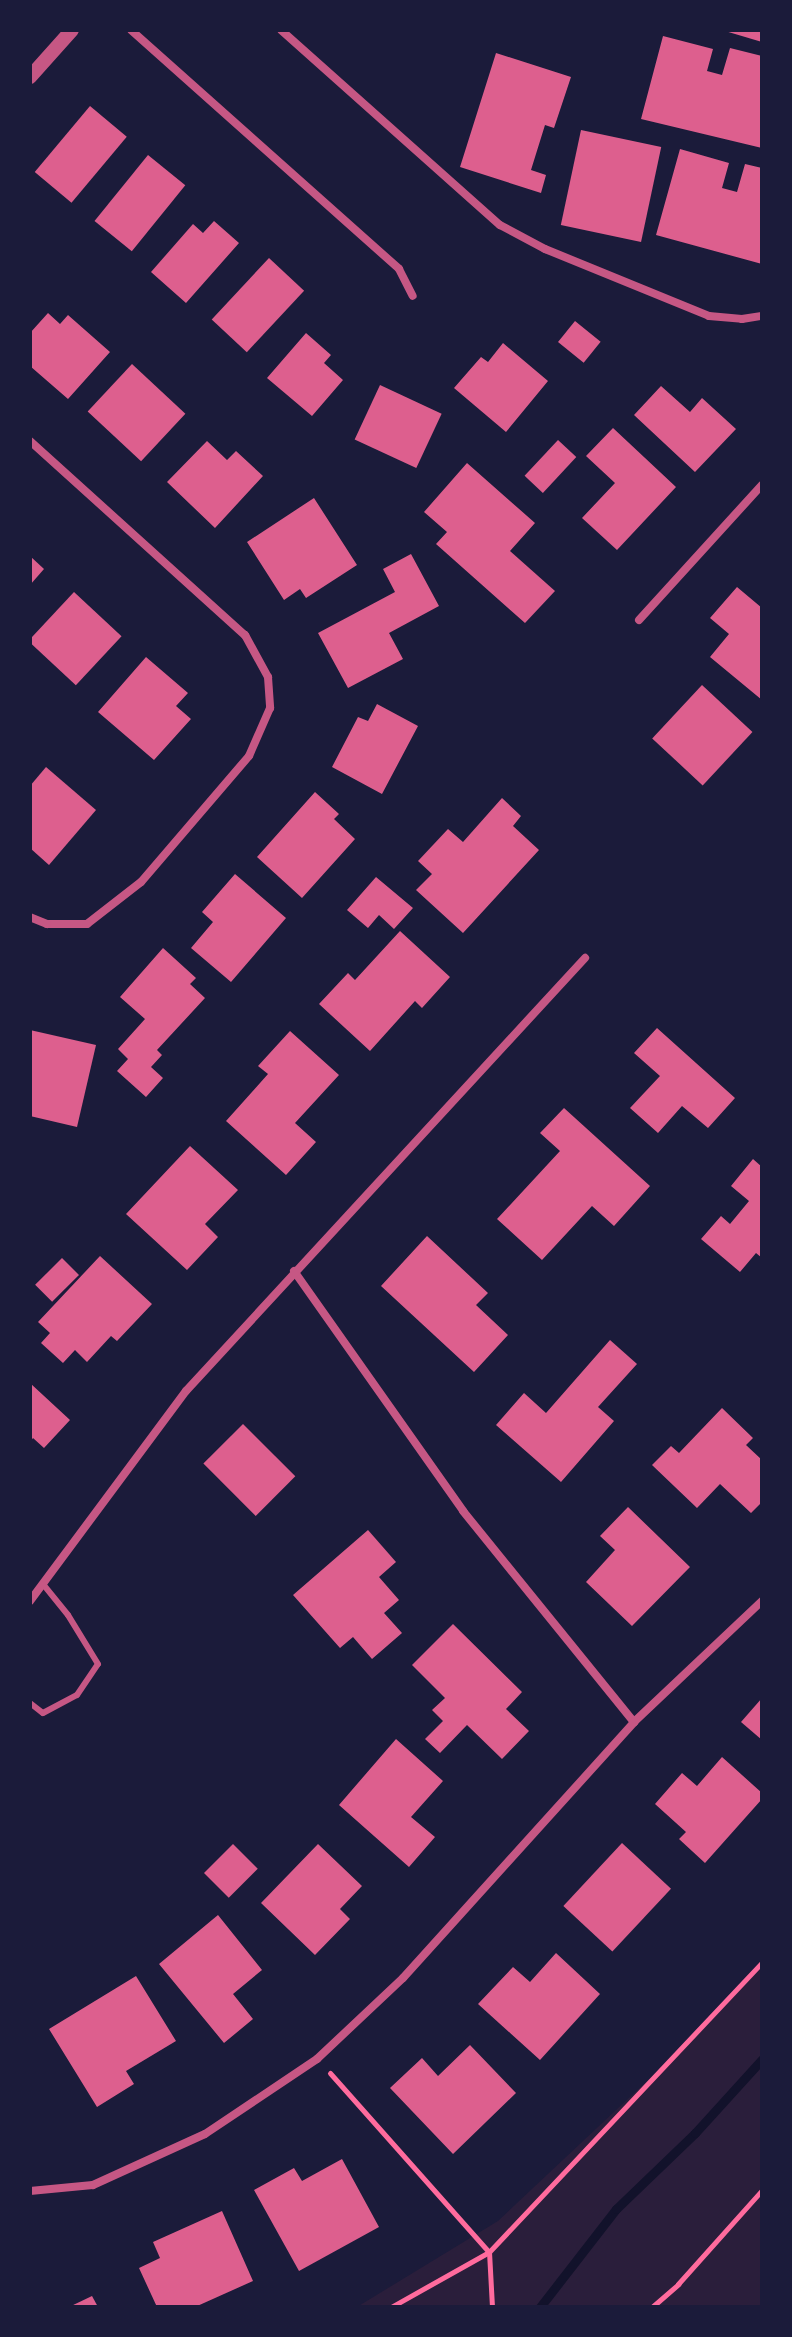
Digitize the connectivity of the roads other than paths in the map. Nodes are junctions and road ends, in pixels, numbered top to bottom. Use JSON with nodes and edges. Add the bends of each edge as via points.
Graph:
{"nodes":[{"id":1,"x":72,"y":30,"type":"edge"},
{"id":2,"x":131,"y":30,"type":"edge"},
{"id":3,"x":281,"y":30,"type":"edge"},
{"id":4,"x":30,"y":77,"type":"edge"},
{"id":5,"x":413,"y":296,"type":"dead end"},
{"id":6,"x":762,"y":316,"type":"edge"},
{"id":7,"x":30,"y":441,"type":"edge"},
{"id":8,"x":762,"y":485,"type":"edge"},
{"id":9,"x":639,"y":620,"type":"dead end"},
{"id":10,"x":30,"y":917,"type":"edge"},
{"id":11,"x":585,"y":958,"type":"dead end"},
{"id":12,"x":294,"y":1271,"type":"junction"},
{"id":13,"x":43,"y":1584,"type":"junction"},
{"id":14,"x":30,"y":1601,"type":"edge"},
{"id":15,"x":762,"y":1601,"type":"edge"},
{"id":16,"x":30,"y":1703,"type":"edge"},
{"id":17,"x":634,"y":1722,"type":"junction"},
{"id":18,"x":30,"y":2191,"type":"edge"}],
"edges":[{"from":1,"to":4,"type":"street"},
{"from":2,"to":5,"type":"street","via":[[399,269]]},
{"from":3,"to":6,"type":"street","via":[[500,225],[545,249],[709,316]]},
{"from":7,"to":10,"type":"street","via":[[245,635],[268,677],[270,708],[249,756],[141,882],[87,924],[47,924]]},
{"from":8,"to":9,"type":"street"},
{"from":11,"to":12,"type":"street"},
{"from":12,"to":13,"type":"street","via":[[186,1391]]},
{"from":12,"to":17,"type":"street","via":[[463,1511]]},
{"from":13,"to":14,"type":"street"},
{"from":13,"to":16,"type":"lane","via":[[98,1664],[77,1695],[43,1713]]},
{"from":15,"to":17,"type":"street"},
{"from":17,"to":18,"type":"street","via":[[403,1978],[317,2059],[205,2134],[93,2185]]}]}
